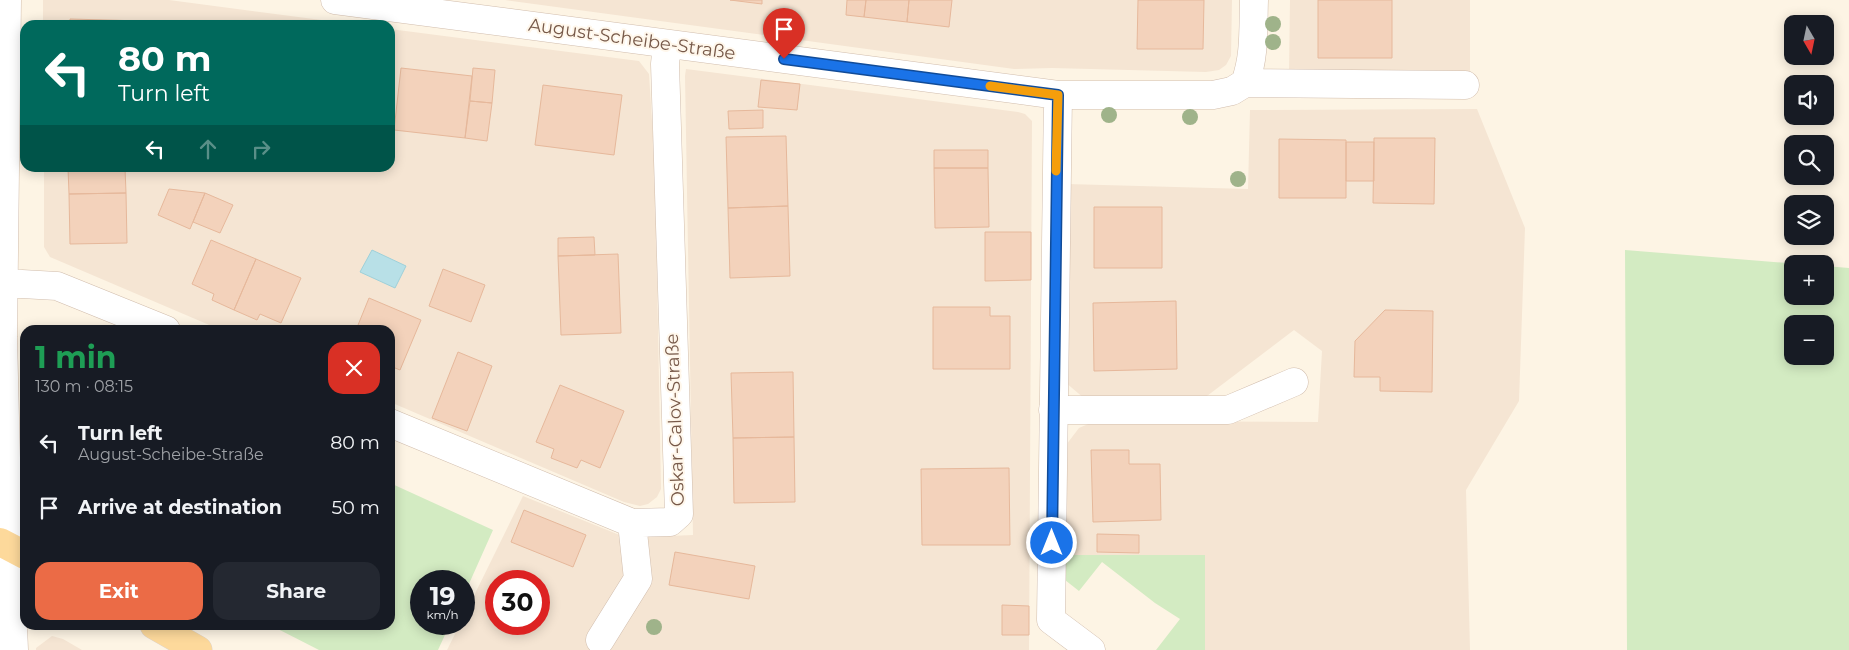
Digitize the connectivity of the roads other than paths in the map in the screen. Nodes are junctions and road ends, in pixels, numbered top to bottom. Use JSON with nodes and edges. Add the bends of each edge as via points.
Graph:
{"nodes":[{"id":1,"x":335,"y":0,"type":"edge"},
{"id":2,"x":1254,"y":0,"type":"edge"},
{"id":3,"x":4,"y":3,"type":"edge"},
{"id":4,"x":667,"y":44,"type":"junction"},
{"id":5,"x":1245,"y":83,"type":"junction"},
{"id":6,"x":1465,"y":86,"type":"dead end"},
{"id":7,"x":1058,"y":95,"type":"junction"},
{"id":8,"x":4,"y":283,"type":"junction"},
{"id":9,"x":154,"y":325,"type":"edge"},
{"id":10,"x":2,"y":338,"type":"edge"},
{"id":11,"x":1294,"y":382,"type":"dead end"},
{"id":12,"x":1053,"y":410,"type":"junction"},
{"id":13,"x":395,"y":424,"type":"edge"},
{"id":14,"x":632,"y":522,"type":"junction"},
{"id":15,"x":12,"y":548,"type":"edge"},
{"id":16,"x":163,"y":630,"type":"edge"},
{"id":17,"x":600,"y":640,"type":"dead end"},
{"id":18,"x":14,"y":650,"type":"edge"},
{"id":19,"x":198,"y":650,"type":"edge"},
{"id":20,"x":1091,"y":650,"type":"edge"}],
"edges":[{"from":1,"to":4,"type":"street","name":"August-Scheibe-Straße"},
{"from":2,"to":5,"type":"street","via":[[1253,48]]},
{"from":3,"to":8,"type":"street"},
{"from":4,"to":7,"type":"street","name":"August-Scheibe-Straße"},
{"from":4,"to":14,"type":"street","name":"Oskar-Calov-Straße","via":[[664,64],[679,514],[670,522]]},
{"from":5,"to":6,"type":"street","name":"August-Scheibe-Straße"},
{"from":5,"to":7,"type":"street","name":"August-Scheibe-Straße","via":[[1232,91],[1213,95]]},
{"from":7,"to":12,"type":"street"},
{"from":8,"to":9,"type":"street","via":[[57,286]]},
{"from":8,"to":10,"type":"street"},
{"from":10,"to":15,"type":"street"},
{"from":11,"to":12,"type":"street","via":[[1228,410]]},
{"from":12,"to":20,"type":"street","via":[[1052,620]]},
{"from":13,"to":14,"type":"street","name":"Oskar-Calov-Straße"},
{"from":14,"to":17,"type":"street","via":[[638,579]]},
{"from":15,"to":18,"type":"street"},
{"from":16,"to":19,"type":"main road"}]}
